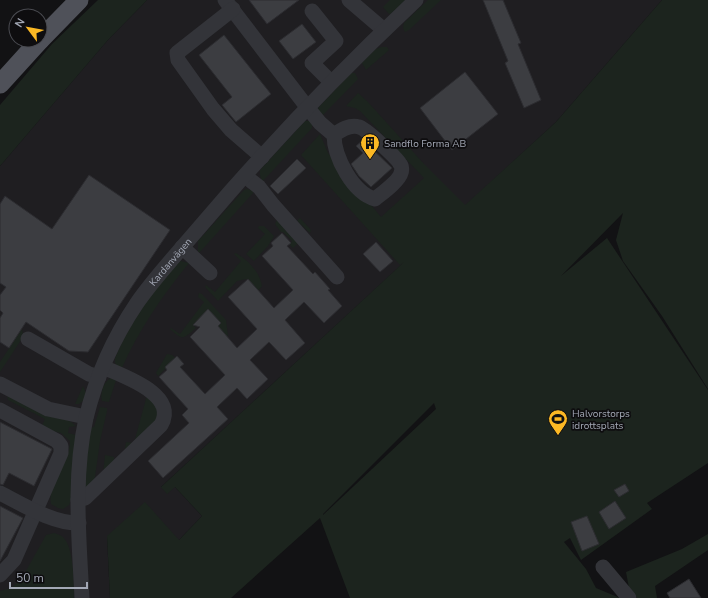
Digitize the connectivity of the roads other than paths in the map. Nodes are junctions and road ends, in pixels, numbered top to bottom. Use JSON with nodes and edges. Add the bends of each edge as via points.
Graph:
{"nodes":[{"id":1,"x":64,"y":0,"type":"edge"},
{"id":2,"x":79,"y":0,"type":"edge"},
{"id":3,"x":349,"y":0,"type":"edge"},
{"id":4,"x":416,"y":0,"type":"edge"},
{"id":5,"x":227,"y":2,"type":"edge"},
{"id":6,"x":312,"y":11,"type":"dead end"},
{"id":7,"x":48,"y":16,"type":"edge"},
{"id":8,"x":384,"y":30,"type":"junction"},
{"id":9,"x":48,"y":32,"type":"edge"},
{"id":10,"x":18,"y":48,"type":"edge"},
{"id":11,"x":33,"y":48,"type":"edge"},
{"id":12,"x":0,"y":68,"type":"edge"},
{"id":13,"x":331,"y":82,"type":"junction"},
{"id":14,"x":0,"y":84,"type":"edge"},
{"id":15,"x":307,"y":108,"type":"junction"},
{"id":16,"x":334,"y":135,"type":"junction"},
{"id":17,"x":262,"y":157,"type":"junction"},
{"id":18,"x":245,"y":176,"type":"junction"},
{"id":19,"x":182,"y":247,"type":"junction"},
{"id":20,"x":210,"y":273,"type":"dead end"},
{"id":21,"x":337,"y":277,"type":"dead end"},
{"id":22,"x":28,"y":339,"type":"dead end"},
{"id":23,"x":101,"y":372,"type":"junction"},
{"id":24,"x":0,"y":384,"type":"edge"},
{"id":25,"x":0,"y":410,"type":"edge"},
{"id":26,"x":86,"y":417,"type":"junction"},
{"id":27,"x":0,"y":493,"type":"edge"},
{"id":28,"x":78,"y":500,"type":"junction"},
{"id":29,"x":36,"y":511,"type":"junction"},
{"id":30,"x":79,"y":523,"type":"junction"},
{"id":31,"x":603,"y":567,"type":"dead end"},
{"id":32,"x":0,"y":575,"type":"edge"},
{"id":33,"x":82,"y":598,"type":"edge"},
{"id":34,"x":629,"y":598,"type":"edge"}],
"edges":[{"from":1,"to":7,"type":"main road"},
{"from":2,"to":9,"type":"main road"},
{"from":3,"to":8,"type":"street"},
{"from":4,"to":8,"type":"street","name":"Kardanvägen"},
{"from":5,"to":15,"type":"street"},
{"from":5,"to":17,"type":"street","via":[[177,53],[178,60],[231,130]]},
{"from":6,"to":13,"type":"street","via":[[336,41],[312,63]]},
{"from":8,"to":13,"type":"street","name":"Kardanvägen"},
{"from":10,"to":12,"type":"main road"},
{"from":11,"to":14,"type":"main road"},
{"from":13,"to":15,"type":"street","name":"Kardanvägen"},
{"from":15,"to":16,"type":"street"},
{"from":15,"to":17,"type":"street","name":"Kardanvägen"},
{"from":16,"to":16,"type":"street","via":[[342,168],[368,197],[375,199],[400,177],[400,164],[368,132],[359,127],[348,127]]},
{"from":17,"to":18,"type":"street","name":"Kardanvägen"},
{"from":18,"to":19,"type":"street","name":"Kardanvägen"},
{"from":18,"to":21,"type":"street","via":[[259,187]]},
{"from":19,"to":20,"type":"street"},
{"from":19,"to":23,"type":"street","name":"Kardanvägen","via":[[137,303],[119,332]]},
{"from":22,"to":23,"type":"street","via":[[89,374]]},
{"from":23,"to":26,"type":"street","name":"Kardanvägen"},
{"from":23,"to":28,"type":"street","via":[[147,387],[158,397],[164,409],[165,419],[85,498]]},
{"from":24,"to":26,"type":"street","via":[[48,409]]},
{"from":25,"to":29,"type":"street","via":[[57,441],[61,446],[61,453]]},
{"from":26,"to":28,"type":"street","name":"Kardanvägen","via":[[78,472]]},
{"from":27,"to":29,"type":"street"},
{"from":28,"to":30,"type":"street","name":"Kardanvägen"},
{"from":29,"to":30,"type":"street","via":[[71,523]]},
{"from":29,"to":32,"type":"street","via":[[14,560]]},
{"from":30,"to":33,"type":"street","name":"Kardanvägen"},
{"from":31,"to":34,"type":"street"}]}
